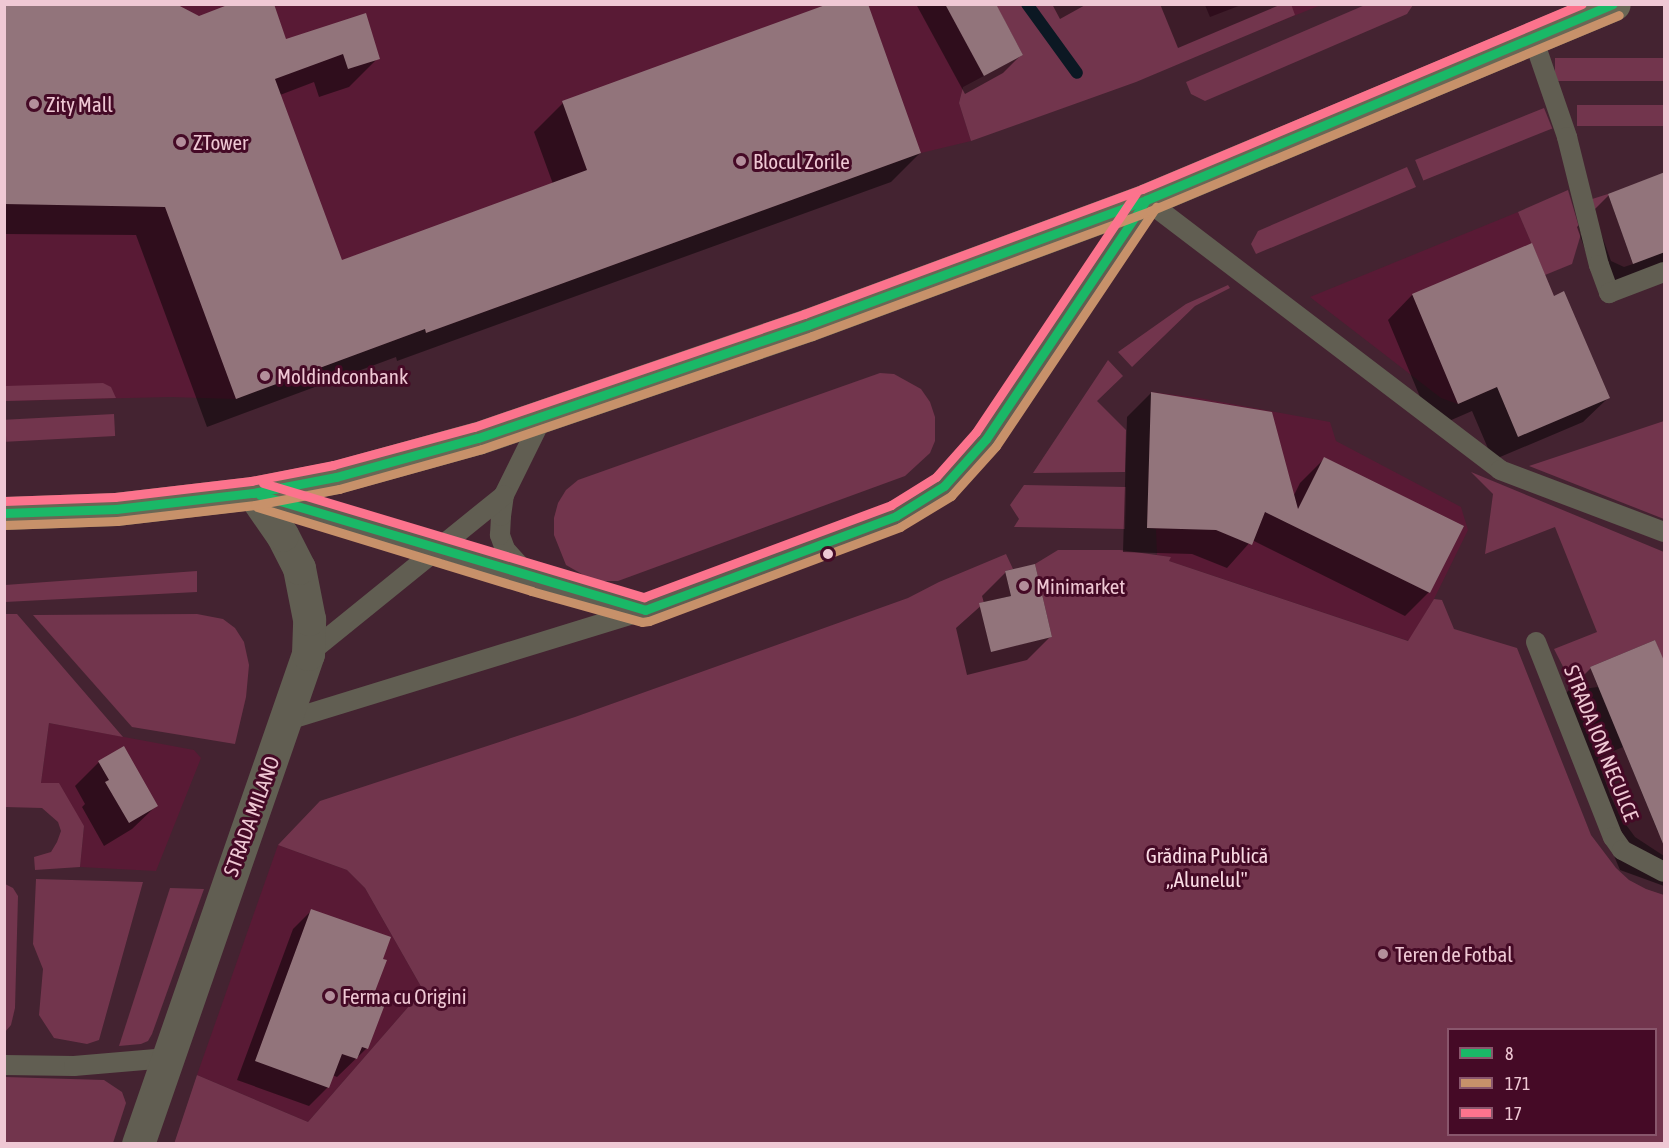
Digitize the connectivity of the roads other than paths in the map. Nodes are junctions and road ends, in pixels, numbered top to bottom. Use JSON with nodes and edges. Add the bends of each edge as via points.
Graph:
{"nodes":[{"id":1,"x":1614,"y":4,"type":"edge"},
{"id":2,"x":1533,"y":38,"type":"junction"},
{"id":3,"x":1146,"y":200,"type":"junction"},
{"id":4,"x":1665,"y":272,"type":"edge"},
{"id":5,"x":542,"y":418,"type":"junction"},
{"id":6,"x":254,"y":493,"type":"junction"},
{"id":7,"x":504,"y":495,"type":"junction"},
{"id":8,"x":4,"y":513,"type":"edge"},
{"id":9,"x":1665,"y":532,"type":"edge"},
{"id":10,"x":439,"y":548,"type":"junction"},
{"id":11,"x":534,"y":579,"type":"junction"},
{"id":12,"x":645,"y":610,"type":"junction"},
{"id":13,"x":1536,"y":642,"type":"dead end"},
{"id":14,"x":308,"y":654,"type":"junction"},
{"id":15,"x":285,"y":721,"type":"junction"},
{"id":16,"x":1665,"y":872,"type":"edge"},
{"id":17,"x":168,"y":1058,"type":"junction"},
{"id":18,"x":4,"y":1065,"type":"edge"},
{"id":19,"x":138,"y":1143,"type":"edge"}],
"edges":[{"from":1,"to":2,"type":"main road"},
{"from":2,"to":3,"type":"main road"},
{"from":2,"to":4,"type":"lane","via":[[1567,137],[1609,292]]},
{"from":3,"to":5,"type":"main road"},
{"from":3,"to":9,"type":"lane","via":[[1500,470]]},
{"from":3,"to":12,"type":"lane","via":[[986,439],[944,486],[896,516]]},
{"from":5,"to":6,"type":"main road","via":[[417,456]]},
{"from":5,"to":7,"type":"lane"},
{"from":6,"to":8,"type":"main road","via":[[116,509]]},
{"from":6,"to":10,"type":"lane"},
{"from":6,"to":14,"type":"street","name":"STRADA MILANO","via":[[299,568],[309,619]]},
{"from":7,"to":10,"type":"lane"},
{"from":7,"to":11,"type":"lane","via":[[500,535],[518,566]]},
{"from":10,"to":11,"type":"lane"},
{"from":10,"to":14,"type":"lane"},
{"from":11,"to":12,"type":"lane"},
{"from":12,"to":15,"type":"lane"},
{"from":13,"to":16,"type":"lane","name":"STRADA ION NECULCE","via":[[1613,837],[1623,850]]},
{"from":14,"to":15,"type":"street","name":"STRADA MILANO"},
{"from":15,"to":17,"type":"street","name":"STRADA MILANO"},
{"from":17,"to":18,"type":"lane","via":[[74,1066]]},
{"from":17,"to":19,"type":"street","name":"STRADA MILANO"}]}
